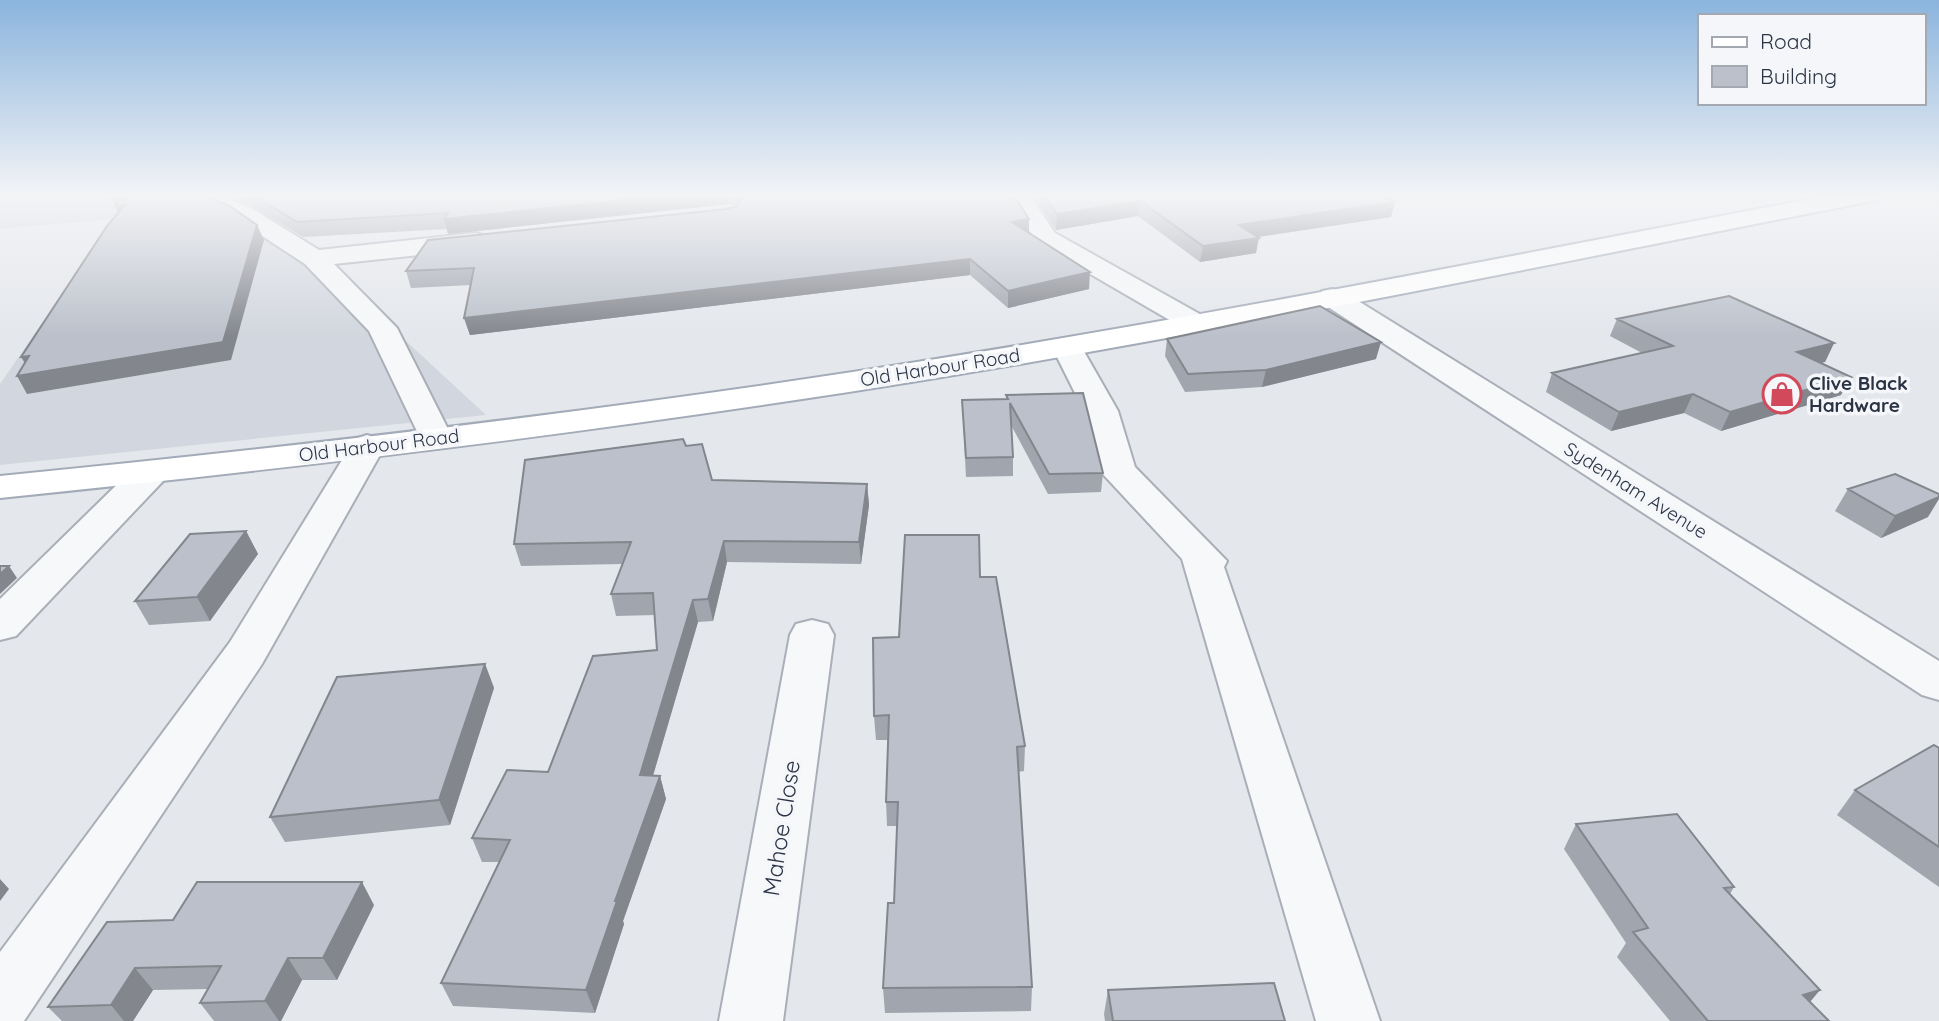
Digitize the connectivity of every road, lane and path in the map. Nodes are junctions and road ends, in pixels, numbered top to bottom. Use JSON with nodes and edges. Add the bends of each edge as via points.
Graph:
{"nodes":[{"id":1,"x":288,"y":242,"type":"edge"},
{"id":2,"x":469,"y":242,"type":"edge"},
{"id":3,"x":1052,"y":242,"type":"edge"},
{"id":4,"x":1622,"y":242,"type":"edge"},
{"id":5,"x":314,"y":258,"type":"junction"},
{"id":6,"x":1332,"y":297,"type":"junction"},
{"id":7,"x":1195,"y":323,"type":"junction"},
{"id":8,"x":1067,"y":347,"type":"junction"},
{"id":9,"x":436,"y":439,"type":"junction"},
{"id":10,"x":367,"y":446,"type":"junction"},
{"id":11,"x":151,"y":472,"type":"junction"},
{"id":12,"x":0,"y":487,"type":"edge"},
{"id":13,"x":0,"y":625,"type":"edge"},
{"id":14,"x":812,"y":635,"type":"dead end"},
{"id":15,"x":1939,"y":683,"type":"edge"},
{"id":16,"x":0,"y":1003,"type":"edge"},
{"id":17,"x":751,"y":1021,"type":"edge"},
{"id":18,"x":1348,"y":1021,"type":"edge"}],
"edges":[{"from":1,"to":5,"type":"street"},
{"from":2,"to":5,"type":"street"},
{"from":3,"to":7,"type":"street"},
{"from":4,"to":6,"type":"main road","name":"Old Harbour Road"},
{"from":5,"to":9,"type":"street","via":[[382,328]]},
{"from":6,"to":7,"type":"main road","name":"Old Harbour Road"},
{"from":6,"to":15,"type":"street","name":"Sydenham Avenue"},
{"from":7,"to":8,"type":"main road","name":"Old Harbour Road"},
{"from":8,"to":9,"type":"main road","name":"Old Harbour Road"},
{"from":8,"to":18,"type":"street","via":[[1101,411],[1118,471],[1207,561],[1201,561]]},
{"from":9,"to":10,"type":"main road","name":"Old Harbour Road"},
{"from":10,"to":11,"type":"main road","name":"Old Harbour Road"},
{"from":10,"to":16,"type":"street","via":[[246,653]]},
{"from":11,"to":12,"type":"main road","name":"Old Harbour Road"},
{"from":11,"to":13,"type":"street"},
{"from":14,"to":17,"type":"street","name":"Mahoe Close"}]}
